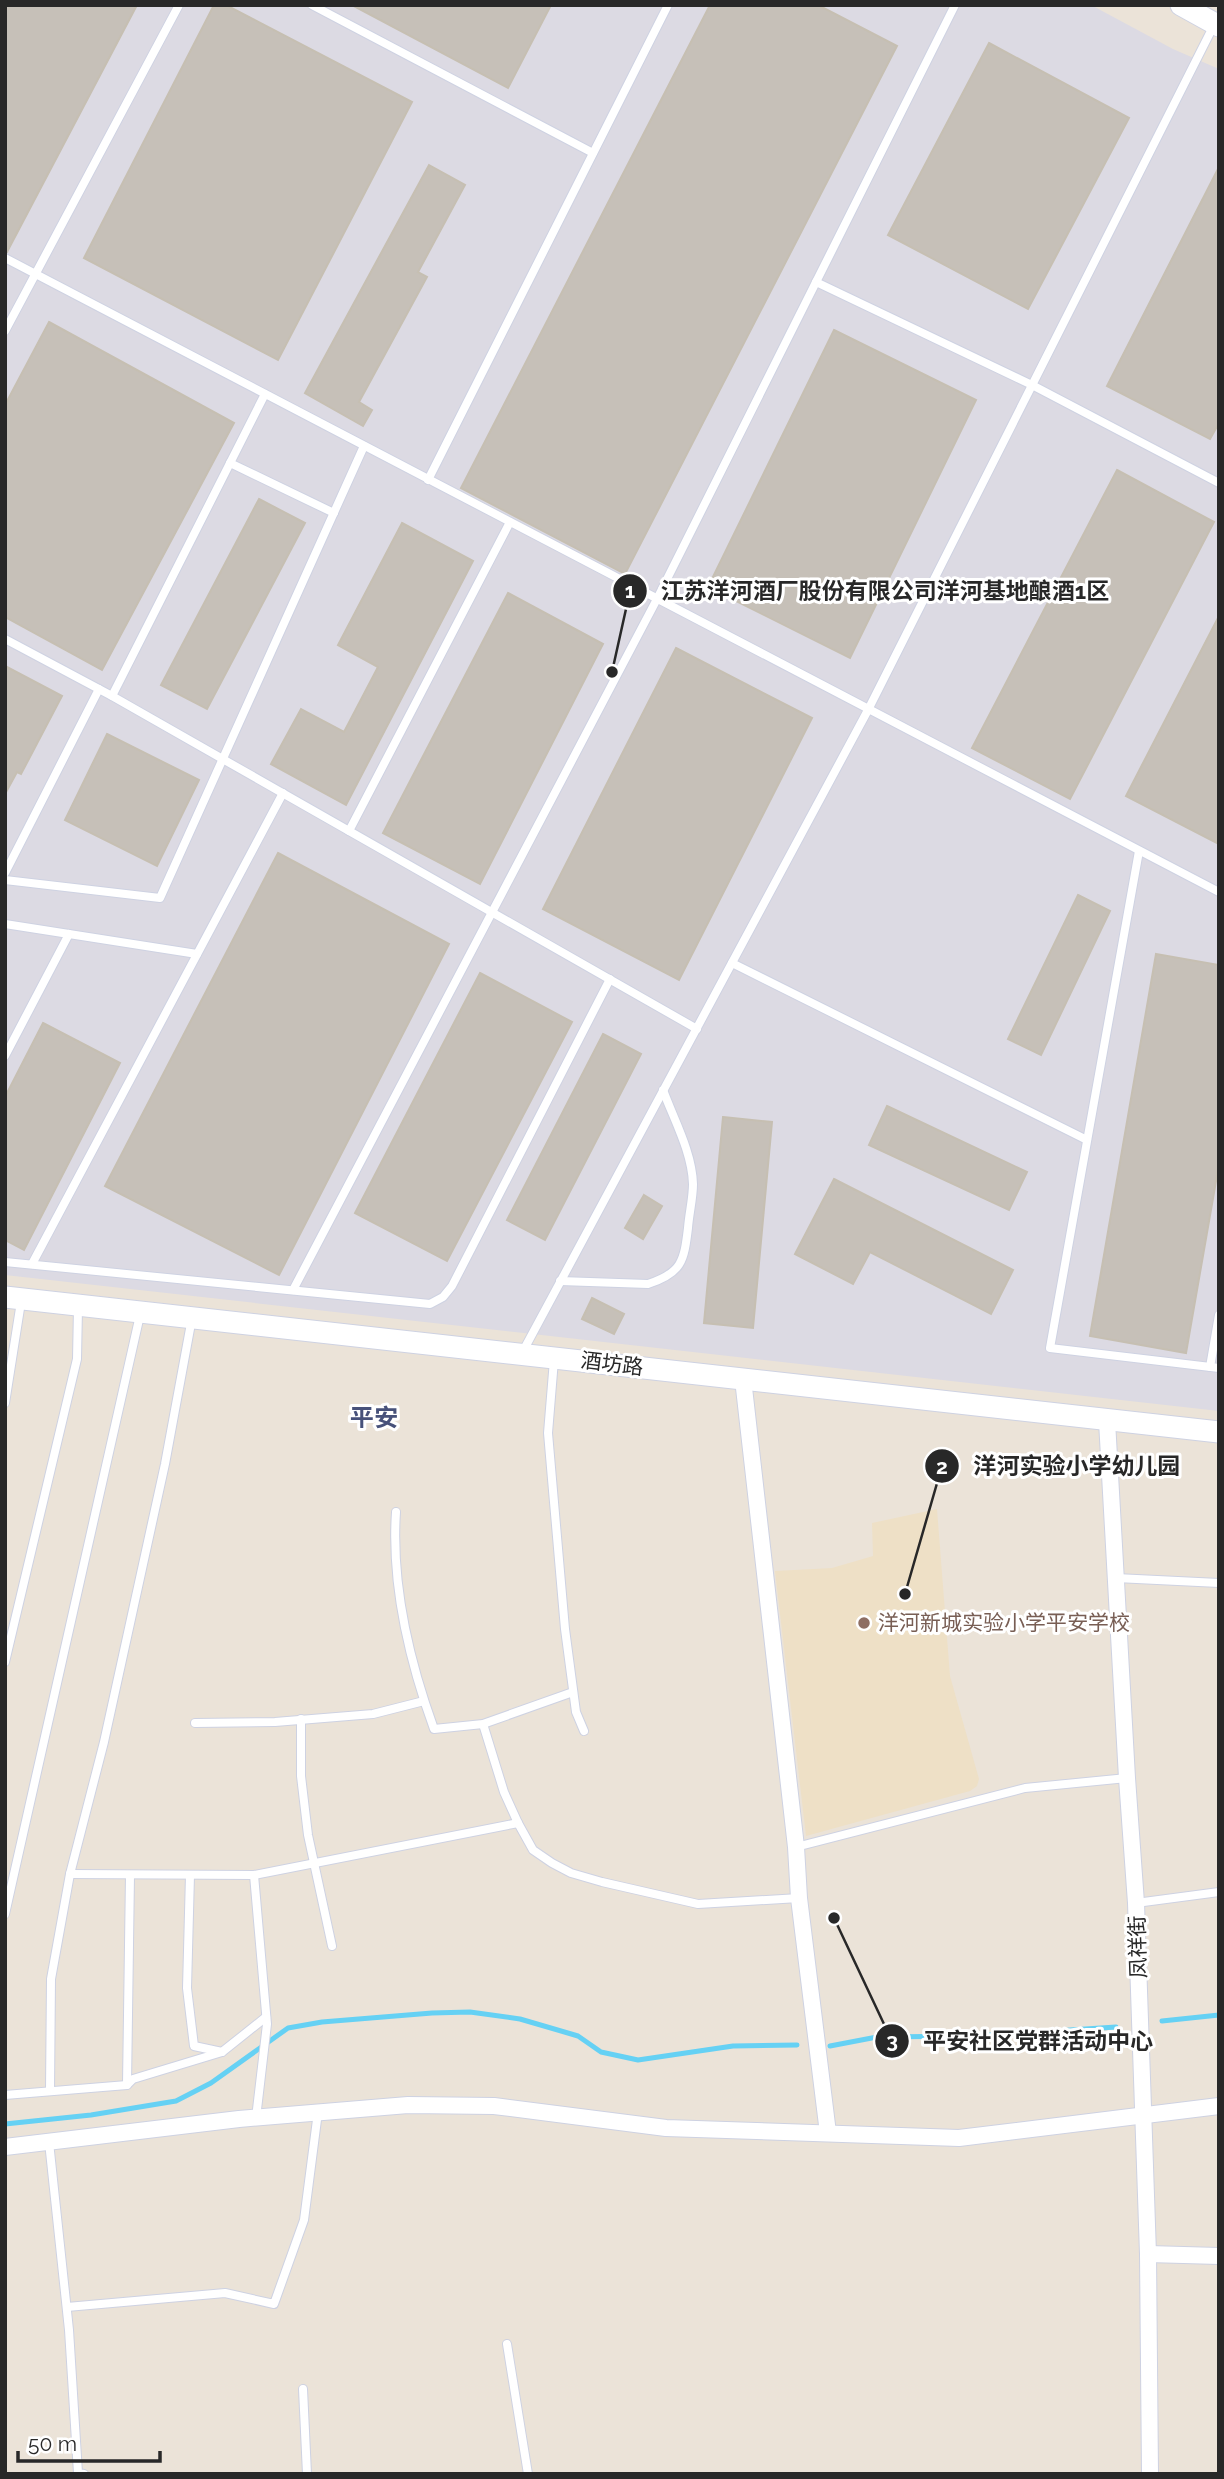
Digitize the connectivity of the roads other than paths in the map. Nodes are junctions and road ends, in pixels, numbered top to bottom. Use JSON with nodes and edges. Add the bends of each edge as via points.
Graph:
{"nodes":[{"id":1,"x":179,"y":5,"type":"edge"},
{"id":2,"x":312,"y":5,"type":"edge"},
{"id":3,"x":668,"y":5,"type":"edge"},
{"id":4,"x":955,"y":5,"type":"edge"},
{"id":5,"x":1181,"y":5,"type":"edge"},
{"id":6,"x":1216,"y":25,"type":"edge"},
{"id":7,"x":593,"y":153,"type":"junction"},
{"id":8,"x":5,"y":258,"type":"edge"},
{"id":9,"x":36,"y":274,"type":"junction"},
{"id":10,"x":816,"y":282,"type":"junction"},
{"id":11,"x":5,"y":331,"type":"edge"},
{"id":12,"x":1032,"y":385,"type":"junction"},
{"id":13,"x":265,"y":394,"type":"junction"},
{"id":14,"x":364,"y":446,"type":"junction"},
{"id":15,"x":230,"y":463,"type":"junction"},
{"id":16,"x":428,"y":480,"type":"junction"},
{"id":17,"x":1219,"y":484,"type":"edge"},
{"id":18,"x":334,"y":513,"type":"junction"},
{"id":19,"x":510,"y":522,"type":"junction"},
{"id":20,"x":657,"y":599,"type":"junction"},
{"id":21,"x":5,"y":639,"type":"edge"},
{"id":22,"x":99,"y":689,"type":"junction"},
{"id":23,"x":112,"y":696,"type":"junction"},
{"id":24,"x":868,"y":710,"type":"junction"},
{"id":25,"x":222,"y":758,"type":"junction"},
{"id":26,"x":283,"y":793,"type":"junction"},
{"id":27,"x":349,"y":831,"type":"junction"},
{"id":28,"x":1139,"y":851,"type":"junction"},
{"id":29,"x":5,"y":873,"type":"edge"},
{"id":30,"x":5,"y":880,"type":"edge"},
{"id":31,"x":1219,"y":892,"type":"edge"},
{"id":32,"x":491,"y":912,"type":"junction"},
{"id":33,"x":5,"y":924,"type":"edge"},
{"id":34,"x":69,"y":934,"type":"junction"},
{"id":35,"x":197,"y":954,"type":"junction"},
{"id":36,"x":732,"y":963,"type":"junction"},
{"id":37,"x":610,"y":979,"type":"junction"},
{"id":38,"x":697,"y":1029,"type":"junction"},
{"id":39,"x":5,"y":1056,"type":"edge"},
{"id":40,"x":663,"y":1090,"type":"junction"},
{"id":41,"x":1087,"y":1140,"type":"junction"},
{"id":42,"x":5,"y":1262,"type":"edge"},
{"id":43,"x":32,"y":1264,"type":"junction"},
{"id":44,"x":560,"y":1281,"type":"junction"},
{"id":45,"x":293,"y":1290,"type":"junction"},
{"id":46,"x":13,"y":1298,"type":"edge"},
{"id":47,"x":78,"y":1305,"type":"junction"},
{"id":48,"x":140,"y":1312,"type":"junction"},
{"id":49,"x":1219,"y":1315,"type":"edge"},
{"id":50,"x":192,"y":1318,"type":"junction"},
{"id":51,"x":522,"y":1353,"type":"junction"},
{"id":52,"x":554,"y":1357,"type":"junction"},
{"id":53,"x":1214,"y":1368,"type":"edge"},
{"id":54,"x":743,"y":1379,"type":"junction"},
{"id":55,"x":5,"y":1403,"type":"edge"},
{"id":56,"x":1107,"y":1421,"type":"junction"},
{"id":57,"x":1219,"y":1432,"type":"edge"},
{"id":58,"x":396,"y":1512,"type":"dead end"},
{"id":59,"x":1116,"y":1578,"type":"junction"},
{"id":60,"x":1219,"y":1583,"type":"edge"},
{"id":61,"x":5,"y":1662,"type":"edge"},
{"id":62,"x":573,"y":1692,"type":"junction"},
{"id":63,"x":424,"y":1701,"type":"junction"},
{"id":64,"x":301,"y":1719,"type":"junction"},
{"id":65,"x":195,"y":1723,"type":"dead end"},
{"id":66,"x":483,"y":1724,"type":"junction"},
{"id":67,"x":584,"y":1731,"type":"dead end"},
{"id":68,"x":1127,"y":1778,"type":"junction"},
{"id":69,"x":518,"y":1823,"type":"junction"},
{"id":70,"x":796,"y":1847,"type":"junction"},
{"id":71,"x":314,"y":1864,"type":"junction"},
{"id":72,"x":70,"y":1874,"type":"junction"},
{"id":73,"x":130,"y":1875,"type":"junction"},
{"id":74,"x":191,"y":1875,"type":"junction"},
{"id":75,"x":254,"y":1875,"type":"junction"},
{"id":76,"x":1219,"y":1892,"type":"edge"},
{"id":77,"x":799,"y":1898,"type":"junction"},
{"id":78,"x":1136,"y":1903,"type":"junction"},
{"id":79,"x":5,"y":1914,"type":"edge"},
{"id":80,"x":332,"y":1946,"type":"dead end"},
{"id":81,"x":266,"y":2017,"type":"junction"},
{"id":82,"x":222,"y":2052,"type":"junction"},
{"id":83,"x":127,"y":2085,"type":"junction"},
{"id":84,"x":50,"y":2091,"type":"junction"},
{"id":85,"x":5,"y":2095,"type":"edge"},
{"id":86,"x":1219,"y":2106,"type":"edge"},
{"id":87,"x":318,"y":2112,"type":"junction"},
{"id":88,"x":1144,"y":2116,"type":"junction"},
{"id":89,"x":256,"y":2118,"type":"junction"},
{"id":90,"x":828,"y":2133,"type":"junction"},
{"id":91,"x":50,"y":2142,"type":"junction"},
{"id":92,"x":5,"y":2147,"type":"edge"},
{"id":93,"x":1148,"y":2254,"type":"junction"},
{"id":94,"x":1219,"y":2256,"type":"edge"},
{"id":95,"x":67,"y":2307,"type":"junction"},
{"id":96,"x":507,"y":2344,"type":"dead end"},
{"id":97,"x":303,"y":2389,"type":"dead end"},
{"id":98,"x":78,"y":2473,"type":"edge"},
{"id":99,"x":307,"y":2474,"type":"edge"},
{"id":100,"x":528,"y":2474,"type":"edge"},
{"id":101,"x":1150,"y":2474,"type":"edge"}],
"edges":[{"from":1,"to":9,"type":"lane"},
{"from":2,"to":7,"type":"lane"},
{"from":3,"to":7,"type":"lane"},
{"from":4,"to":10,"type":"lane"},
{"from":5,"to":6,"type":"street"},
{"from":6,"to":12,"type":"lane"},
{"from":7,"to":16,"type":"lane"},
{"from":8,"to":9,"type":"lane"},
{"from":9,"to":11,"type":"lane"},
{"from":9,"to":13,"type":"lane"},
{"from":10,"to":12,"type":"lane"},
{"from":10,"to":20,"type":"lane"},
{"from":12,"to":17,"type":"lane"},
{"from":12,"to":24,"type":"lane"},
{"from":13,"to":14,"type":"lane"},
{"from":13,"to":15,"type":"lane"},
{"from":14,"to":16,"type":"lane"},
{"from":14,"to":18,"type":"lane"},
{"from":15,"to":18,"type":"lane"},
{"from":15,"to":23,"type":"lane"},
{"from":16,"to":19,"type":"lane"},
{"from":18,"to":25,"type":"lane"},
{"from":19,"to":20,"type":"lane"},
{"from":19,"to":27,"type":"lane"},
{"from":20,"to":24,"type":"lane"},
{"from":20,"to":32,"type":"lane"},
{"from":21,"to":22,"type":"lane"},
{"from":22,"to":23,"type":"lane"},
{"from":22,"to":29,"type":"lane"},
{"from":23,"to":25,"type":"lane"},
{"from":24,"to":28,"type":"lane"},
{"from":24,"to":36,"type":"lane"},
{"from":25,"to":26,"type":"lane"},
{"from":25,"to":30,"type":"lane","via":[[160,898]]},
{"from":26,"to":27,"type":"lane"},
{"from":26,"to":35,"type":"lane"},
{"from":27,"to":32,"type":"lane"},
{"from":28,"to":31,"type":"lane"},
{"from":28,"to":41,"type":"lane"},
{"from":32,"to":37,"type":"lane"},
{"from":32,"to":45,"type":"lane"},
{"from":33,"to":34,"type":"lane"},
{"from":34,"to":35,"type":"lane"},
{"from":34,"to":39,"type":"lane"},
{"from":35,"to":43,"type":"lane"},
{"from":36,"to":38,"type":"lane"},
{"from":36,"to":41,"type":"lane"},
{"from":37,"to":38,"type":"lane"},
{"from":37,"to":45,"type":"lane","via":[[443,1297],[430,1304]]},
{"from":38,"to":40,"type":"lane"},
{"from":40,"to":44,"type":"lane"},
{"from":40,"to":44,"type":"lane","via":[[687,1152],[693,1184],[684,1257],[674,1271],[648,1284]]},
{"from":41,"to":53,"type":"lane","via":[[1049,1348]]},
{"from":42,"to":43,"type":"lane"},
{"from":43,"to":45,"type":"lane"},
{"from":44,"to":51,"type":"lane"},
{"from":46,"to":47,"type":"street","name":"酒坊路"},
{"from":46,"to":55,"type":"lane"},
{"from":47,"to":48,"type":"street","name":"酒坊路"},
{"from":47,"to":61,"type":"lane","via":[[77,1359]]},
{"from":48,"to":50,"type":"street","name":"酒坊路"},
{"from":48,"to":79,"type":"lane"},
{"from":49,"to":53,"type":"lane"},
{"from":50,"to":51,"type":"street","name":"酒坊路"},
{"from":50,"to":72,"type":"lane","via":[[104,1742]]},
{"from":51,"to":52,"type":"street","name":"酒坊路"},
{"from":52,"to":54,"type":"street","name":"酒坊路"},
{"from":52,"to":62,"type":"lane","via":[[548,1433]]},
{"from":54,"to":56,"type":"street","name":"酒坊路"},
{"from":54,"to":70,"type":"street"},
{"from":56,"to":57,"type":"street","name":"酒坊路"},
{"from":56,"to":59,"type":"street","name":"凤祥街"},
{"from":58,"to":63,"type":"lane","via":[[399,1604]]},
{"from":59,"to":60,"type":"lane"},
{"from":59,"to":68,"type":"street","name":"凤祥街"},
{"from":62,"to":66,"type":"lane"},
{"from":62,"to":67,"type":"lane"},
{"from":63,"to":64,"type":"lane","via":[[373,1714]]},
{"from":63,"to":66,"type":"lane","via":[[435,1729]]},
{"from":64,"to":65,"type":"lane"},
{"from":64,"to":71,"type":"lane","via":[[301,1776]]},
{"from":66,"to":69,"type":"lane"},
{"from":68,"to":70,"type":"lane","via":[[1025,1788]]},
{"from":68,"to":78,"type":"street","name":"凤祥街"},
{"from":69,"to":71,"type":"lane"},
{"from":69,"to":77,"type":"lane","via":[[533,1850],[571,1873],[603,1882],[698,1904]]},
{"from":70,"to":77,"type":"street"},
{"from":71,"to":75,"type":"lane"},
{"from":71,"to":80,"type":"lane"},
{"from":72,"to":73,"type":"lane"},
{"from":72,"to":84,"type":"lane","via":[[51,1979]]},
{"from":73,"to":74,"type":"lane"},
{"from":73,"to":83,"type":"lane"},
{"from":74,"to":75,"type":"lane"},
{"from":74,"to":82,"type":"lane","via":[[187,1988],[194,2046]]},
{"from":75,"to":81,"type":"lane"},
{"from":76,"to":78,"type":"lane"},
{"from":77,"to":90,"type":"street"},
{"from":78,"to":88,"type":"street","name":"凤祥街"},
{"from":81,"to":82,"type":"lane"},
{"from":81,"to":89,"type":"lane"},
{"from":82,"to":83,"type":"lane","via":[[133,2079]]},
{"from":83,"to":84,"type":"lane"},
{"from":84,"to":85,"type":"lane"},
{"from":86,"to":88,"type":"street"},
{"from":87,"to":89,"type":"street"},
{"from":87,"to":90,"type":"street","via":[[408,2105],[494,2106],[666,2128]]},
{"from":87,"to":95,"type":"lane","via":[[304,2220],[274,2304],[225,2293]]},
{"from":88,"to":90,"type":"street","via":[[959,2138]]},
{"from":88,"to":93,"type":"street","name":"凤祥街"},
{"from":89,"to":91,"type":"street"},
{"from":91,"to":92,"type":"street"},
{"from":91,"to":95,"type":"lane"},
{"from":93,"to":94,"type":"street"},
{"from":93,"to":101,"type":"street","name":"凤祥街"},
{"from":95,"to":98,"type":"lane"},
{"from":96,"to":100,"type":"lane"},
{"from":97,"to":99,"type":"lane"}]}
